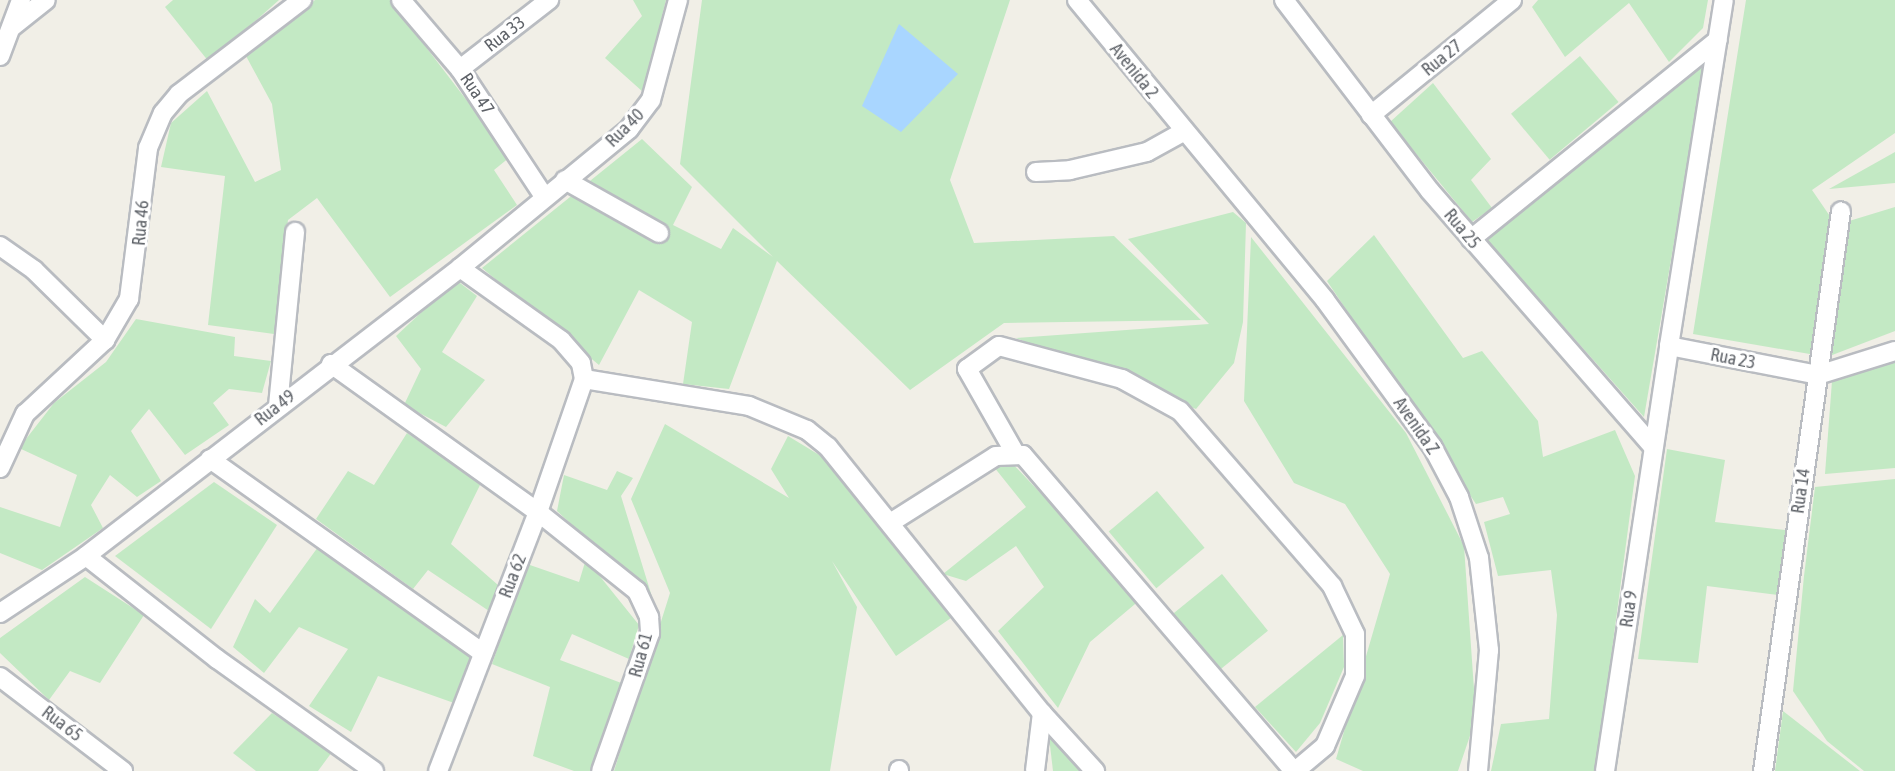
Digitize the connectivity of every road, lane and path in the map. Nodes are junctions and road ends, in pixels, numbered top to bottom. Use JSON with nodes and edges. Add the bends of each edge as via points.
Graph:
{"nodes":[{"id":1,"x":21,"y":0,"type":"edge"},
{"id":2,"x":46,"y":0,"type":"edge"},
{"id":3,"x":302,"y":0,"type":"edge"},
{"id":4,"x":401,"y":0,"type":"edge"},
{"id":5,"x":549,"y":0,"type":"edge"},
{"id":6,"x":678,"y":0,"type":"edge"},
{"id":7,"x":1077,"y":0,"type":"edge"},
{"id":8,"x":1284,"y":0,"type":"edge"},
{"id":9,"x":1512,"y":0,"type":"edge"},
{"id":10,"x":1724,"y":0,"type":"edge"},
{"id":11,"x":12,"y":27,"type":"junction"},
{"id":12,"x":1718,"y":40,"type":"junction"},
{"id":13,"x":0,"y":56,"type":"edge"},
{"id":14,"x":460,"y":69,"type":"junction"},
{"id":15,"x":1371,"y":115,"type":"junction"},
{"id":16,"x":1188,"y":137,"type":"junction"},
{"id":17,"x":1036,"y":172,"type":"dead end"},
{"id":18,"x":565,"y":180,"type":"junction"},
{"id":19,"x":543,"y":195,"type":"junction"},
{"id":20,"x":1841,"y":211,"type":"dead end"},
{"id":21,"x":295,"y":232,"type":"dead end"},
{"id":22,"x":659,"y":233,"type":"dead end"},
{"id":23,"x":1471,"y":239,"type":"junction"},
{"id":24,"x":0,"y":246,"type":"edge"},
{"id":25,"x":460,"y":268,"type":"junction"},
{"id":26,"x":105,"y":340,"type":"junction"},
{"id":27,"x":1669,"y":346,"type":"junction"},
{"id":28,"x":1895,"y":351,"type":"edge"},
{"id":29,"x":331,"y":364,"type":"junction"},
{"id":30,"x":1818,"y":375,"type":"junction"},
{"id":31,"x":584,"y":379,"type":"junction"},
{"id":32,"x":278,"y":406,"type":"junction"},
{"id":33,"x":1653,"y":447,"type":"junction"},
{"id":34,"x":1015,"y":453,"type":"junction"},
{"id":35,"x":210,"y":459,"type":"junction"},
{"id":36,"x":0,"y":468,"type":"edge"},
{"id":37,"x":538,"y":512,"type":"junction"},
{"id":38,"x":890,"y":523,"type":"junction"},
{"id":39,"x":86,"y":556,"type":"junction"},
{"id":40,"x":0,"y":613,"type":"edge"},
{"id":41,"x":483,"y":653,"type":"junction"},
{"id":42,"x":0,"y":677,"type":"edge"},
{"id":43,"x":1042,"y":713,"type":"junction"},
{"id":44,"x":123,"y":771,"type":"edge"},
{"id":45,"x":374,"y":771,"type":"edge"},
{"id":46,"x":438,"y":771,"type":"edge"},
{"id":47,"x":601,"y":771,"type":"edge"},
{"id":48,"x":1035,"y":771,"type":"edge"},
{"id":49,"x":1095,"y":771,"type":"edge"},
{"id":50,"x":1294,"y":771,"type":"edge"},
{"id":51,"x":1478,"y":771,"type":"edge"},
{"id":52,"x":1605,"y":771,"type":"edge"},
{"id":53,"x":1763,"y":771,"type":"edge"}],
"edges":[{"from":1,"to":11,"type":"street"},
{"from":2,"to":11,"type":"street"},
{"from":3,"to":26,"type":"street","name":"Rua 46","via":[[179,94],[163,113],[148,147],[129,298]]},
{"from":4,"to":14,"type":"street","name":"Rua 47"},
{"from":5,"to":14,"type":"street","name":"Rua 33"},
{"from":6,"to":18,"type":"street","name":"Rua 40","via":[[658,81],[645,110]]},
{"from":7,"to":16,"type":"street","name":"Avenida 2"},
{"from":8,"to":15,"type":"street","name":"Rua 25"},
{"from":9,"to":15,"type":"street","name":"Rua 27"},
{"from":10,"to":12,"type":"street"},
{"from":11,"to":13,"type":"street"},
{"from":12,"to":23,"type":"street"},
{"from":12,"to":27,"type":"street"},
{"from":14,"to":19,"type":"street","name":"Rua 47"},
{"from":15,"to":23,"type":"street","name":"Rua 25"},
{"from":16,"to":17,"type":"street","via":[[1147,152],[1070,170]]},
{"from":16,"to":51,"type":"street","name":"Avenida Z","via":[[1325,300],[1432,446],[1459,497],[1479,558],[1490,650]]},
{"from":18,"to":19,"type":"street","name":"Rua 40"},
{"from":18,"to":22,"type":"street"},
{"from":19,"to":25,"type":"street","name":"Rua 49"},
{"from":20,"to":30,"type":"street","name":"Rua 14"},
{"from":21,"to":32,"type":"street"},
{"from":23,"to":33,"type":"street","name":"Rua 25"},
{"from":24,"to":26,"type":"street","via":[[34,270]]},
{"from":25,"to":29,"type":"street","name":"Rua 49"},
{"from":25,"to":31,"type":"street","via":[[561,340],[581,363]]},
{"from":26,"to":36,"type":"street","name":"Rua 46","via":[[25,414]]},
{"from":27,"to":30,"type":"street","name":"Rua 23"},
{"from":27,"to":33,"type":"street"},
{"from":28,"to":30,"type":"street","name":"Rua 23"},
{"from":29,"to":32,"type":"street","name":"Rua 49"},
{"from":29,"to":37,"type":"street","name":"Rua 61"},
{"from":30,"to":53,"type":"street","name":"Rua 14"},
{"from":31,"to":37,"type":"street","name":"Rua 62"},
{"from":31,"to":38,"type":"street","via":[[716,398],[780,416],[828,447]]},
{"from":32,"to":35,"type":"street","name":"Rua 49"},
{"from":33,"to":52,"type":"street","name":"Rua 9"},
{"from":34,"to":38,"type":"street","via":[[984,462]]},
{"from":34,"to":50,"type":"street","via":[[1037,468]]},
{"from":34,"to":50,"type":"street","via":[[967,369],[999,346],[1122,379],[1180,411],[1332,586],[1356,634],[1355,676],[1325,746]]},
{"from":35,"to":39,"type":"street","name":"Rua 49"},
{"from":35,"to":41,"type":"street"},
{"from":37,"to":41,"type":"street","name":"Rua 62"},
{"from":37,"to":47,"type":"street","name":"Rua 61","via":[[626,580],[644,601],[649,617],[646,651]]},
{"from":38,"to":43,"type":"street"},
{"from":39,"to":40,"type":"street","name":"Rua 49"},
{"from":39,"to":45,"type":"street","via":[[217,659]]},
{"from":41,"to":46,"type":"street","name":"Rua 62"},
{"from":42,"to":44,"type":"street","name":"Rua 65"},
{"from":43,"to":48,"type":"street"},
{"from":43,"to":49,"type":"street"}]}
